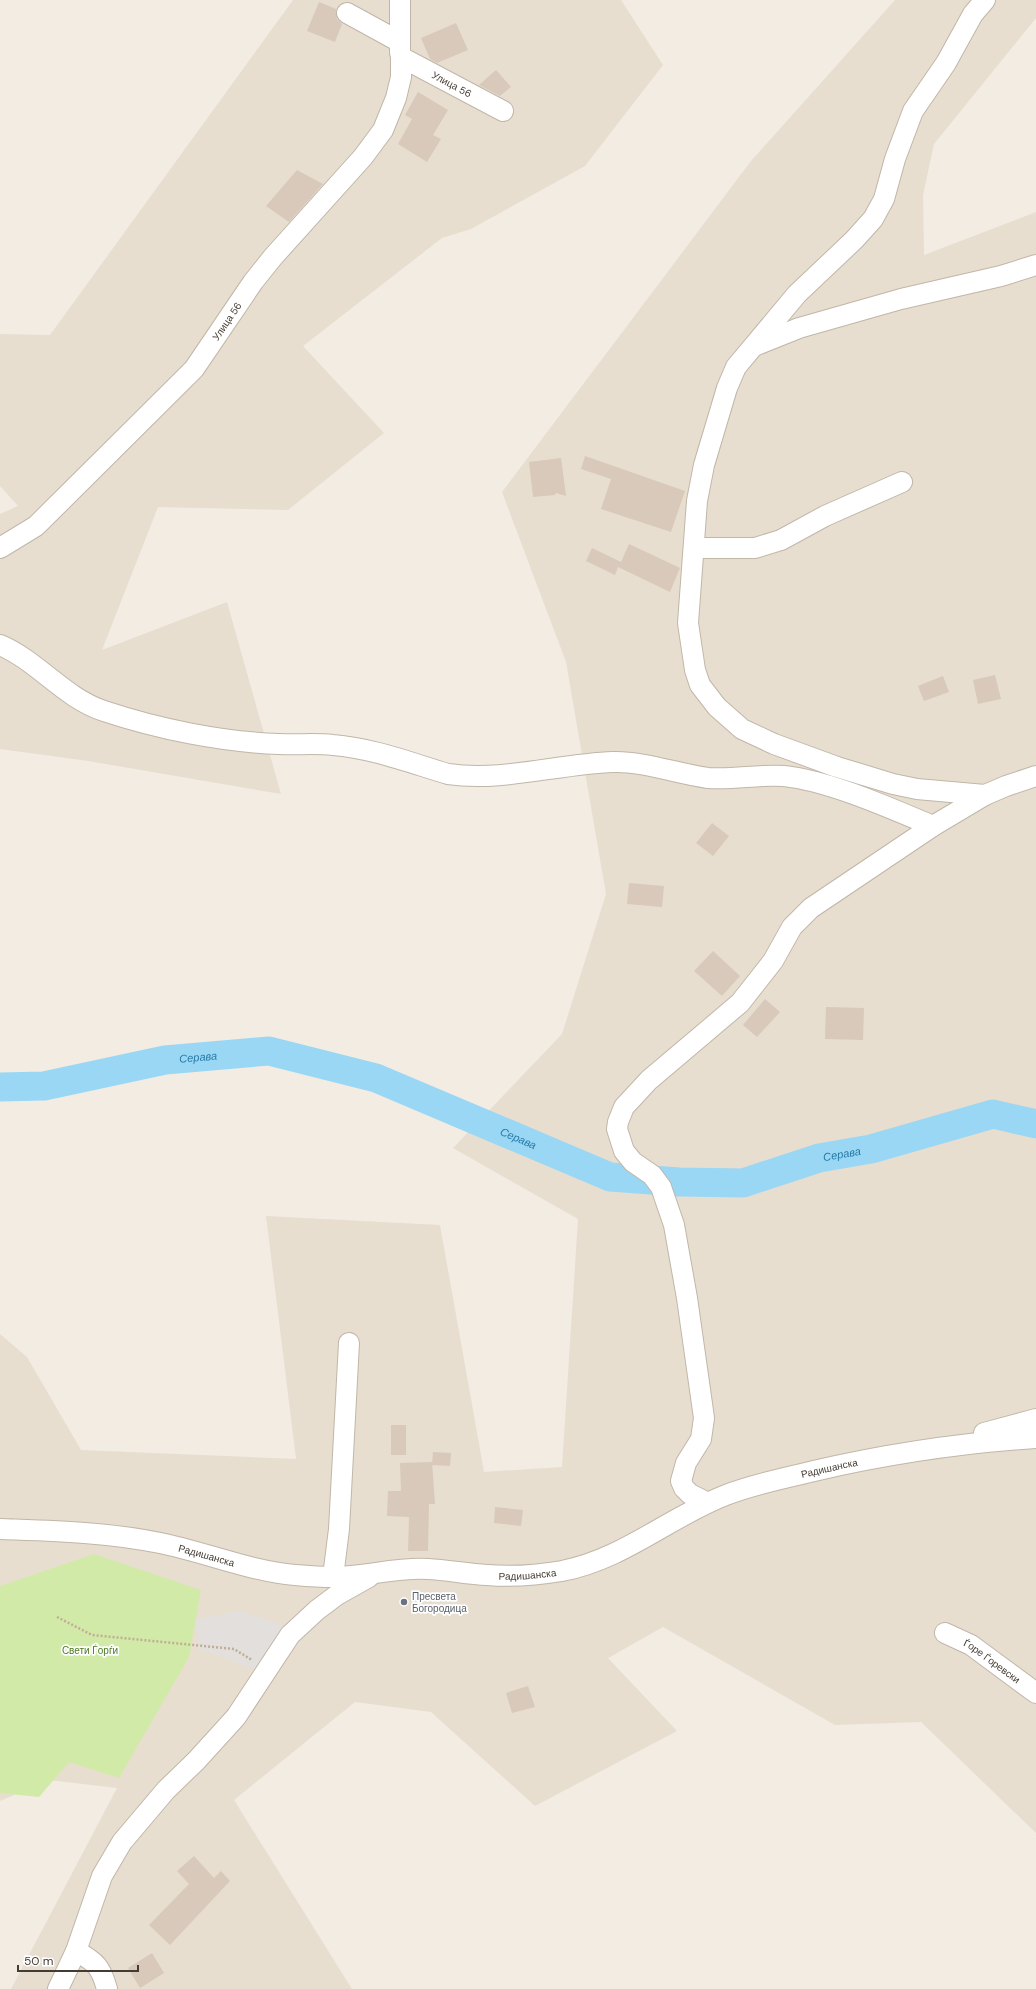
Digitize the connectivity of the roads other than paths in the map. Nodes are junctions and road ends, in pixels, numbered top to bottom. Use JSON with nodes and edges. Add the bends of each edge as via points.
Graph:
{"nodes":[{"id":1,"x":400,"y":0,"type":"edge"},
{"id":2,"x":985,"y":0,"type":"edge"},
{"id":3,"x":347,"y":13,"type":"dead end"},
{"id":4,"x":400,"y":49,"type":"junction"},
{"id":5,"x":503,"y":111,"type":"dead end"},
{"id":6,"x":1036,"y":265,"type":"edge"},
{"id":7,"x":751,"y":348,"type":"junction"},
{"id":8,"x":902,"y":482,"type":"dead end"},
{"id":9,"x":0,"y":548,"type":"edge"},
{"id":10,"x":694,"y":548,"type":"junction"},
{"id":11,"x":0,"y":645,"type":"edge"},
{"id":12,"x":1036,"y":776,"type":"edge"},
{"id":13,"x":985,"y":795,"type":"junction"},
{"id":14,"x":932,"y":826,"type":"junction"},
{"id":15,"x":350,"y":1343,"type":"dead end"},
{"id":16,"x":1036,"y":1419,"type":"edge"},
{"id":17,"x":1036,"y":1438,"type":"edge"},
{"id":18,"x":947,"y":1446,"type":"junction"},
{"id":19,"x":706,"y":1502,"type":"junction"},
{"id":20,"x":0,"y":1529,"type":"edge"},
{"id":21,"x":376,"y":1573,"type":"junction"},
{"id":22,"x":333,"y":1577,"type":"junction"},
{"id":23,"x":945,"y":1633,"type":"dead end"},
{"id":24,"x":1036,"y":1693,"type":"edge"},
{"id":25,"x":76,"y":1951,"type":"junction"},
{"id":26,"x":58,"y":1989,"type":"edge"},
{"id":27,"x":107,"y":1989,"type":"edge"}],
"edges":[{"from":1,"to":4,"type":"street","name":"Улица 56"},
{"from":2,"to":7,"type":"street","via":[[972,14],[946,63],[913,111],[897,153],[884,200],[873,219],[797,294]]},
{"from":3,"to":4,"type":"street"},
{"from":4,"to":5,"type":"street","name":"Улица 56"},
{"from":4,"to":9,"type":"street","name":"Улица 56","via":[[401,77],[396,98],[383,130],[363,157],[290,236],[253,282],[194,369],[36,526]]},
{"from":6,"to":7,"type":"street","via":[[799,328]]},
{"from":7,"to":10,"type":"street","via":[[736,367],[727,388],[704,465],[697,501]]},
{"from":8,"to":10,"type":"street","via":[[825,516],[781,540],[755,548]]},
{"from":10,"to":13,"type":"street","via":[[688,623],[694,670],[706,695],[742,729],[774,744],[837,767],[893,784],[916,789]]},
{"from":11,"to":14,"type":"street","via":[[15,651],[64,689],[102,711],[214,738],[350,747],[448,774],[464,776],[497,775],[568,765],[615,762],[708,778],[782,776],[830,787]]},
{"from":12,"to":13,"type":"street"},
{"from":13,"to":14,"type":"street"},
{"from":14,"to":19,"type":"street","via":[[800,917],[773,961],[740,1003],[635,1093],[624,1107],[618,1122],[619,1137],[624,1151],[633,1162],[652,1175],[661,1187],[674,1225],[704,1418],[701,1439],[686,1463],[681,1481],[684,1488]]},
{"from":15,"to":22,"type":"street","via":[[339,1529]]},
{"from":16,"to":18,"type":"street"},
{"from":17,"to":18,"type":"street","name":"Радишанска"},
{"from":18,"to":19,"type":"street","name":"Радишанска","via":[[856,1461],[730,1493]]},
{"from":19,"to":21,"type":"street","name":"Радишанска","via":[[642,1541],[607,1557],[562,1571],[525,1575],[488,1575],[428,1569]]},
{"from":20,"to":22,"type":"street","name":"Радишанска","via":[[127,1537],[292,1575]]},
{"from":21,"to":22,"type":"street","name":"Радишанска"},
{"from":21,"to":25,"type":"street","via":[[337,1595],[302,1622],[266,1668],[236,1717],[152,1805],[122,1842],[102,1876]]},
{"from":23,"to":24,"type":"street","name":"Ѓоре Ѓоревски","via":[[971,1645]]},
{"from":25,"to":26,"type":"street"},
{"from":25,"to":27,"type":"street","via":[[100,1968]]}]}
